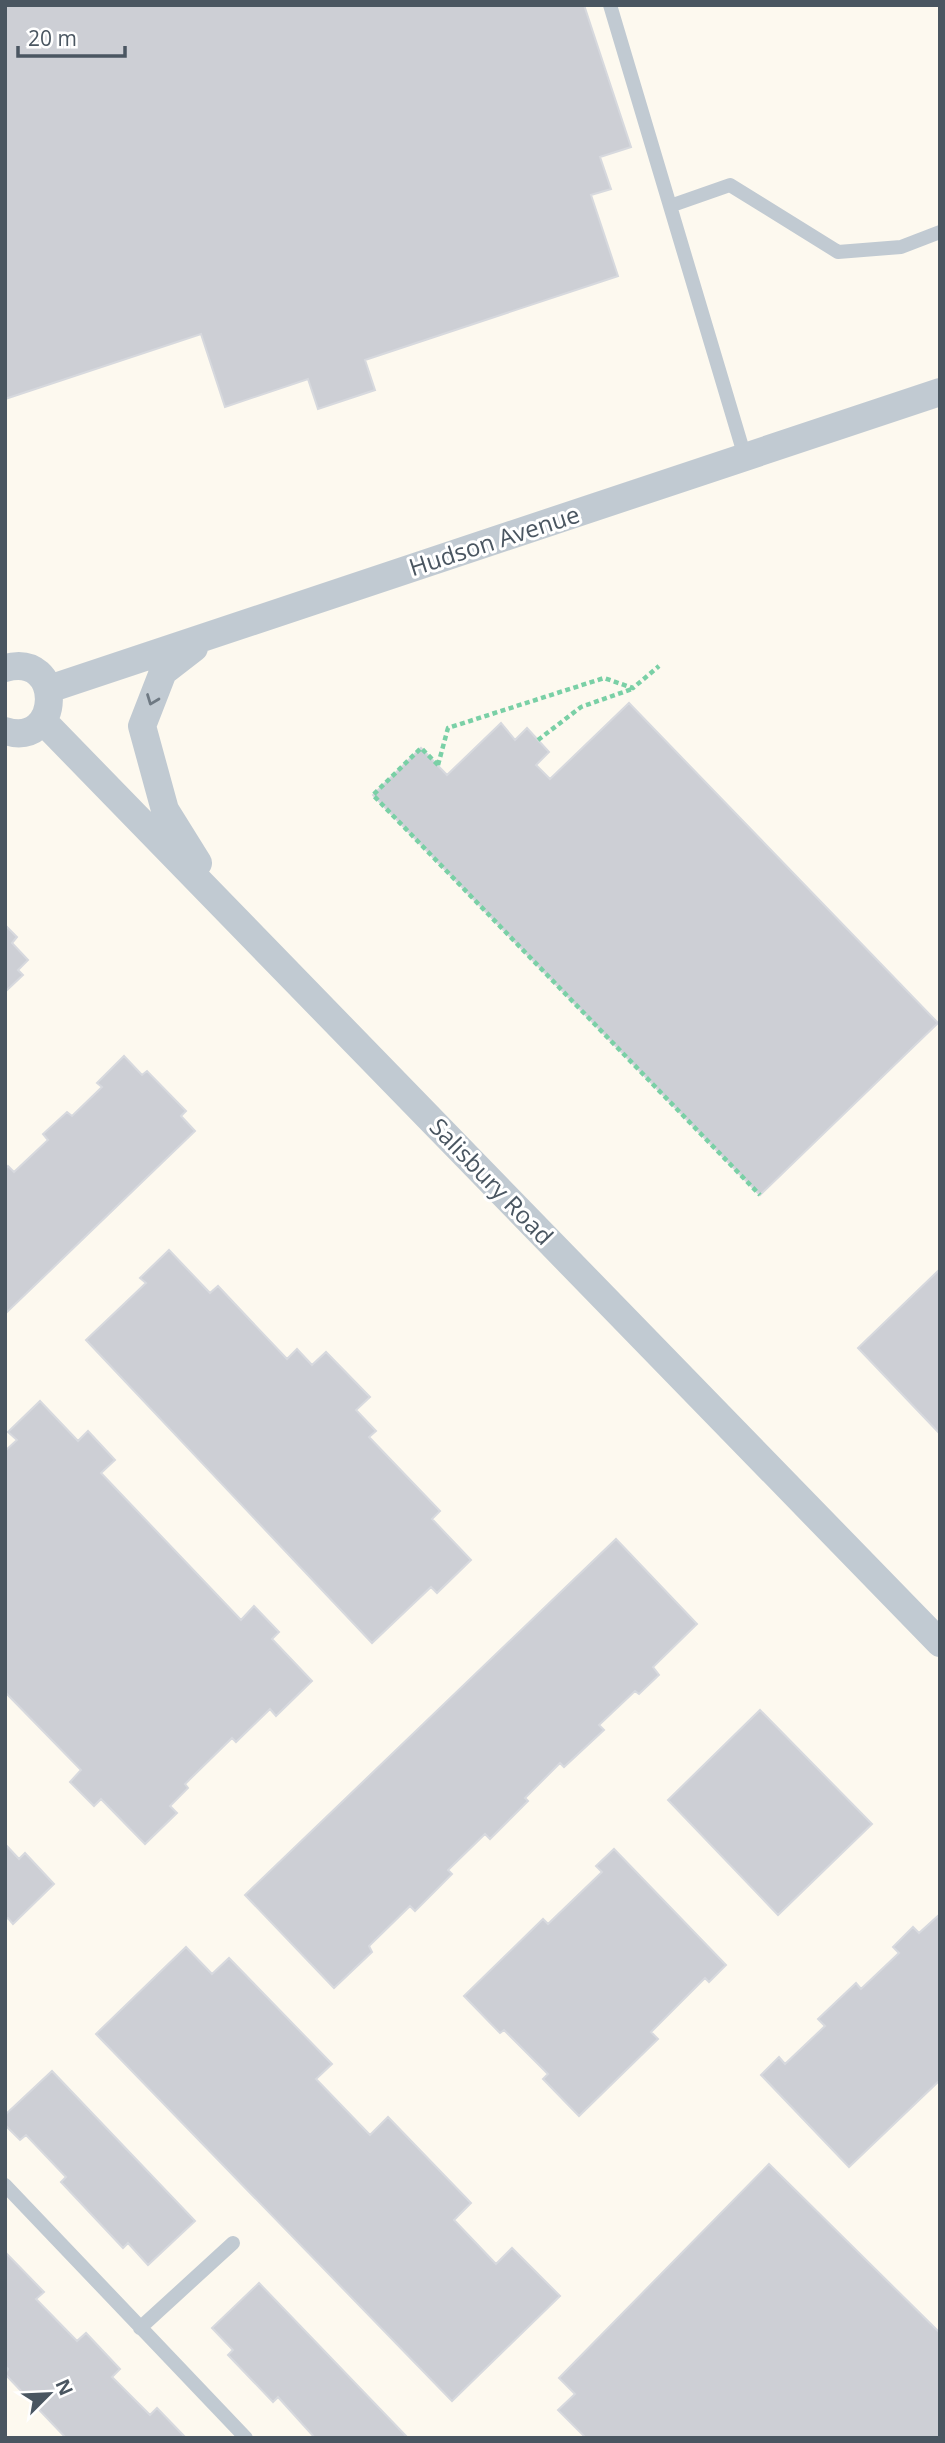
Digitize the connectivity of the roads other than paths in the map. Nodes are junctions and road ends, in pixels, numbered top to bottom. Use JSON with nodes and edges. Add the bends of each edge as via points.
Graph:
{"nodes":[{"id":1,"x":610,"y":5,"type":"edge"},
{"id":2,"x":670,"y":206,"type":"junction"},
{"id":3,"x":940,"y":232,"type":"edge"},
{"id":4,"x":940,"y":392,"type":"edge"},
{"id":5,"x":745,"y":457,"type":"junction"},
{"id":6,"x":213,"y":634,"type":"junction"},
{"id":7,"x":5,"y":668,"type":"edge"},
{"id":8,"x":49,"y":689,"type":"junction"},
{"id":9,"x":43,"y":721,"type":"junction"},
{"id":10,"x":5,"y":731,"type":"edge"},
{"id":11,"x":226,"y":909,"type":"junction"},
{"id":12,"x":940,"y":1643,"type":"edge"},
{"id":13,"x":5,"y":2185,"type":"edge"},
{"id":14,"x":233,"y":2243,"type":"dead end"},
{"id":15,"x":140,"y":2328,"type":"junction"},
{"id":16,"x":246,"y":2438,"type":"edge"}],
"edges":[{"from":1,"to":2,"type":"lane"},
{"from":2,"to":3,"type":"lane","via":[[730,185],[838,252],[901,247]]},
{"from":2,"to":5,"type":"lane"},
{"from":4,"to":5,"type":"street","name":"Hudson Avenue"},
{"from":5,"to":6,"type":"street","name":"Hudson Avenue"},
{"from":6,"to":8,"type":"street","name":"Hudson Avenue"},
{"from":6,"to":11,"type":"street","one_way":true,"via":[[163,672],[142,726],[165,810]]},
{"from":7,"to":8,"type":"street","via":[[28,667]]},
{"from":8,"to":9,"type":"street","via":[[51,700]]},
{"from":9,"to":10,"type":"street","via":[[24,733]]},
{"from":9,"to":11,"type":"street","name":"Salisbury Road"},
{"from":11,"to":12,"type":"street","name":"Salisbury Road"},
{"from":13,"to":15,"type":"lane"},
{"from":14,"to":15,"type":"lane"},
{"from":15,"to":16,"type":"lane"}]}
